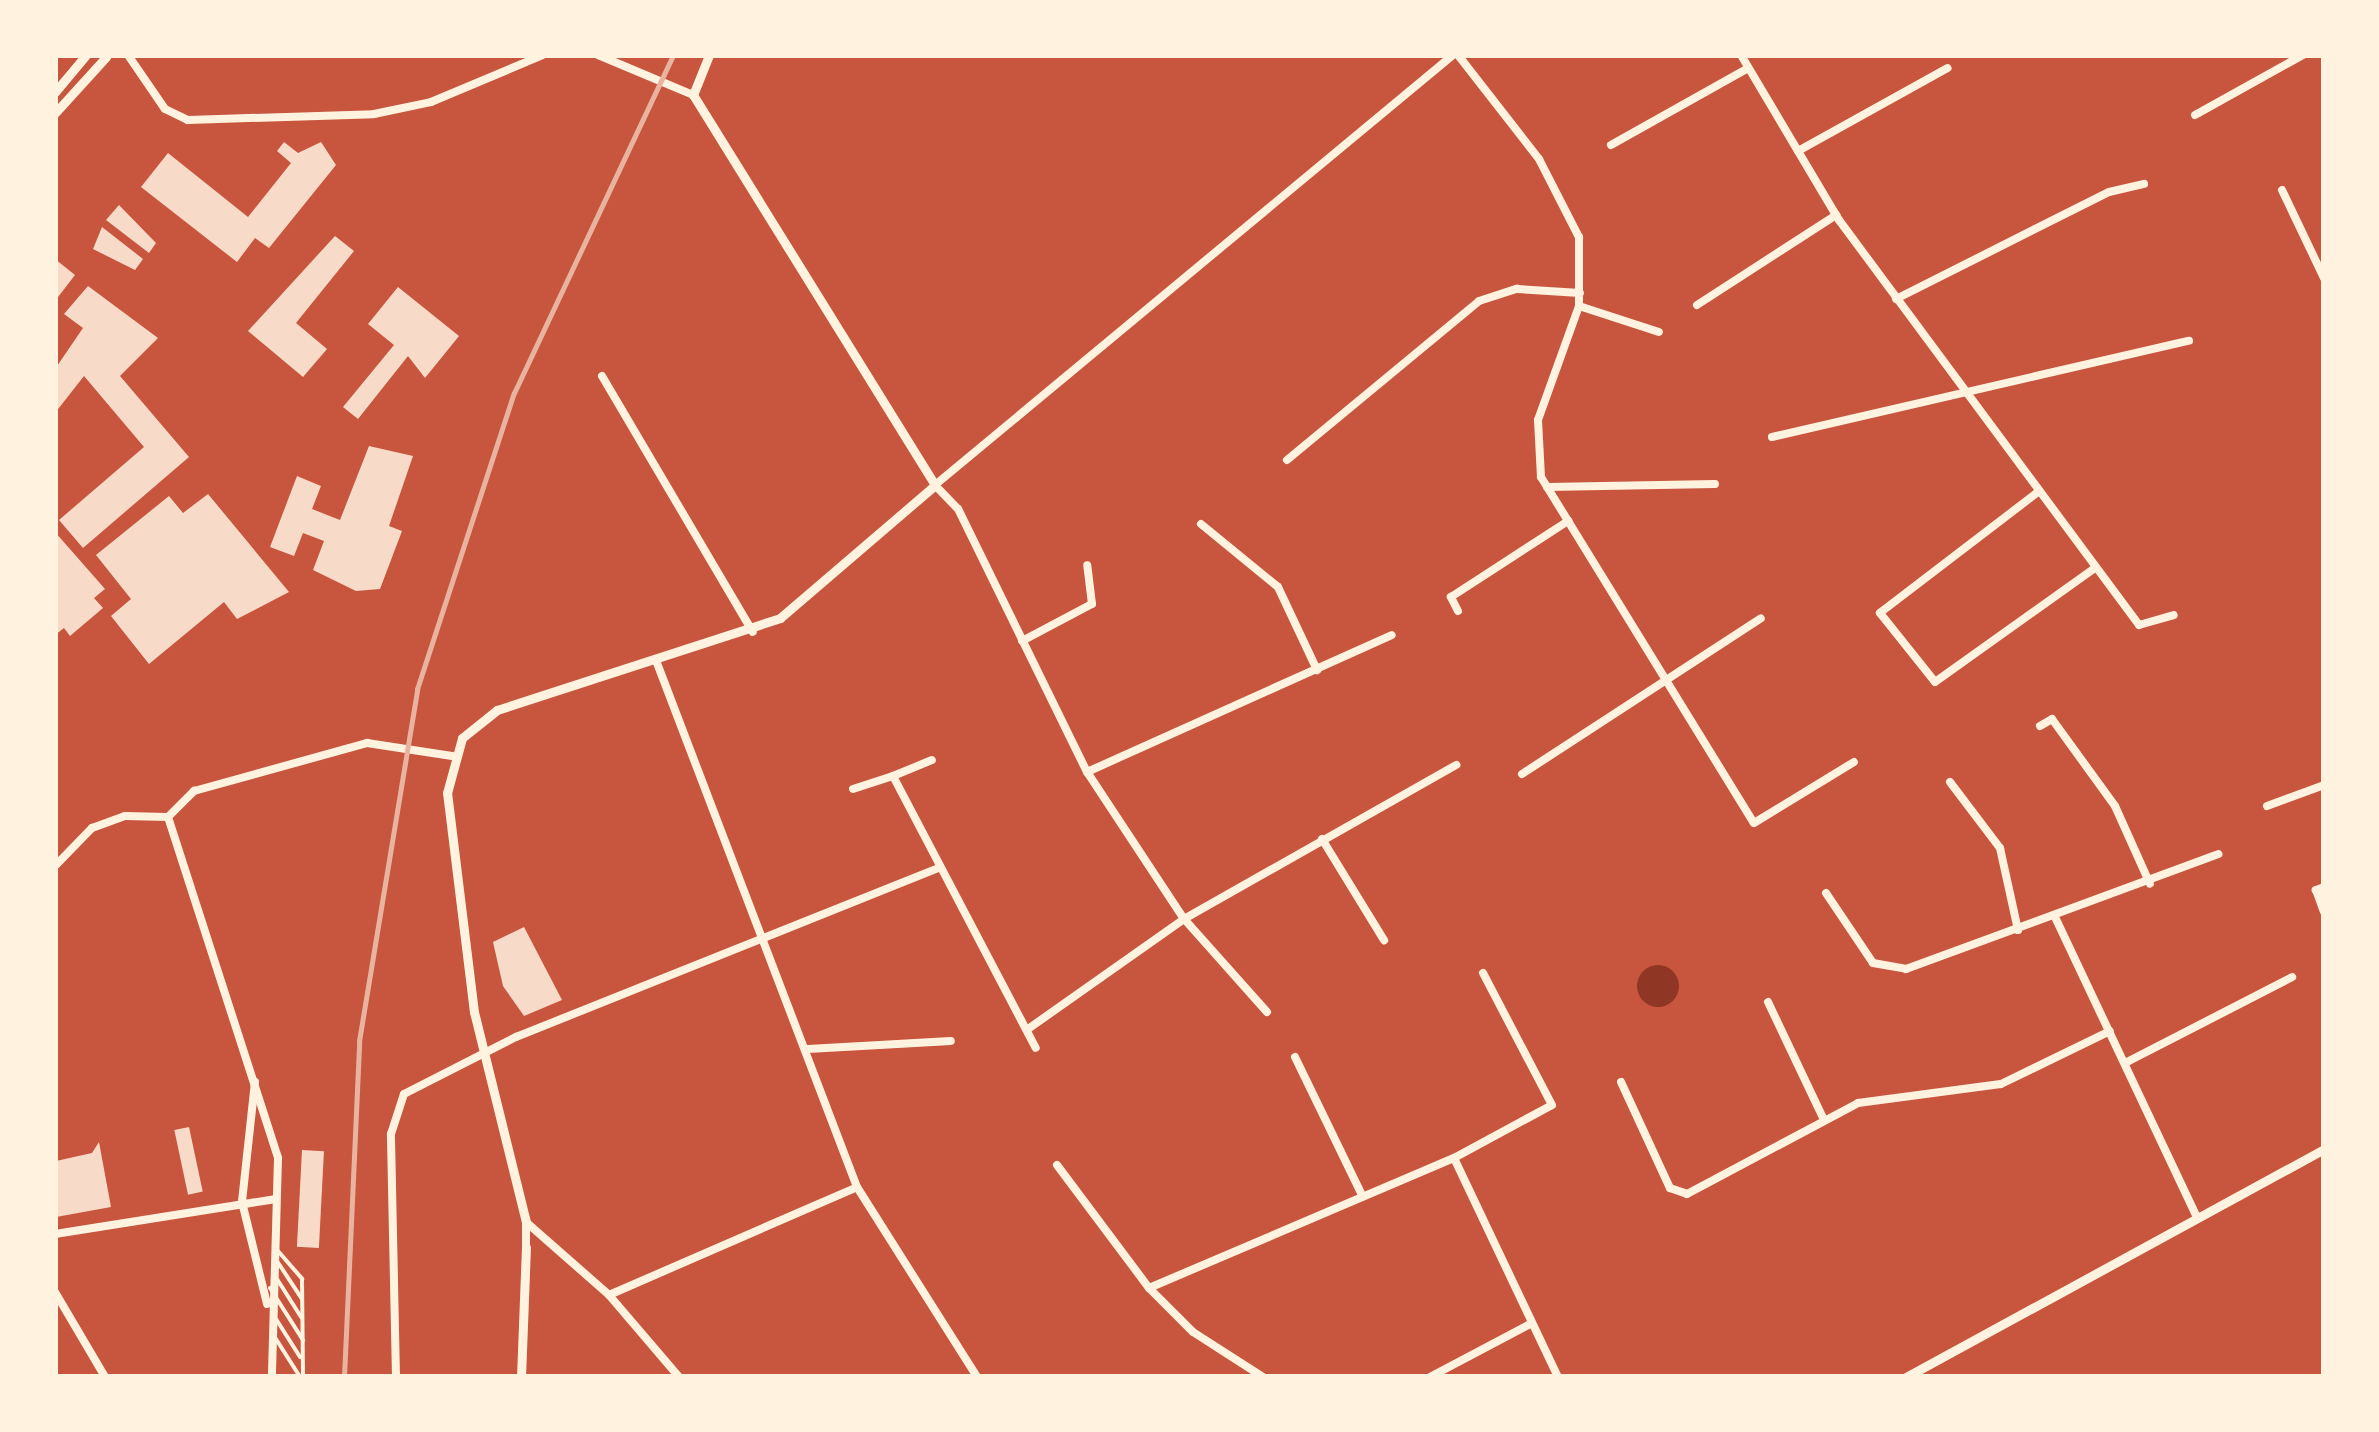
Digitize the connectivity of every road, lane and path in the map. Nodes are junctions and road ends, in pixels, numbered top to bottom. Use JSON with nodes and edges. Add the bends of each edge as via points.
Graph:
{"nodes":[{"id":1,"x":86,"y":55,"type":"edge"},
{"id":2,"x":120,"y":55,"type":"edge"},
{"id":3,"x":128,"y":55,"type":"edge"},
{"id":4,"x":544,"y":55,"type":"edge"},
{"id":5,"x":598,"y":55,"type":"edge"},
{"id":6,"x":710,"y":55,"type":"edge"},
{"id":7,"x":1455,"y":55,"type":"edge"},
{"id":8,"x":1741,"y":55,"type":"edge"},
{"id":9,"x":2304,"y":55,"type":"edge"},
{"id":10,"x":104,"y":56,"type":"edge"},
{"id":11,"x":1748,"y":68,"type":"junction"},
{"id":12,"x":1948,"y":68,"type":"dead end"},
{"id":13,"x":55,"y":92,"type":"edge"},
{"id":14,"x":692,"y":95,"type":"junction"},
{"id":15,"x":55,"y":113,"type":"edge"},
{"id":16,"x":2195,"y":114,"type":"dead end"},
{"id":17,"x":1611,"y":145,"type":"dead end"},
{"id":18,"x":1798,"y":152,"type":"junction"},
{"id":19,"x":2144,"y":184,"type":"dead end"},
{"id":20,"x":2282,"y":190,"type":"dead end"},
{"id":21,"x":1836,"y":215,"type":"junction"},
{"id":22,"x":2324,"y":278,"type":"edge"},
{"id":23,"x":1580,"y":293,"type":"junction"},
{"id":24,"x":1896,"y":299,"type":"junction"},
{"id":25,"x":1697,"y":304,"type":"dead end"},
{"id":26,"x":1579,"y":306,"type":"junction"},
{"id":27,"x":1660,"y":332,"type":"dead end"},
{"id":28,"x":2189,"y":342,"type":"dead end"},
{"id":29,"x":602,"y":376,"type":"dead end"},
{"id":30,"x":1962,"y":393,"type":"junction"},
{"id":31,"x":1772,"y":437,"type":"dead end"},
{"id":32,"x":1287,"y":460,"type":"dead end"},
{"id":33,"x":1716,"y":484,"type":"dead end"},
{"id":34,"x":935,"y":485,"type":"junction"},
{"id":35,"x":1548,"y":487,"type":"junction"},
{"id":36,"x":2038,"y":492,"type":"junction"},
{"id":37,"x":1568,"y":521,"type":"junction"},
{"id":38,"x":1201,"y":524,"type":"dead end"},
{"id":39,"x":1087,"y":564,"type":"dead end"},
{"id":40,"x":2095,"y":568,"type":"junction"},
{"id":41,"x":1458,"y":612,"type":"dead end"},
{"id":42,"x":2174,"y":616,"type":"dead end"},
{"id":43,"x":1760,"y":618,"type":"dead end"},
{"id":44,"x":752,"y":632,"type":"junction"},
{"id":45,"x":1392,"y":635,"type":"dead end"},
{"id":46,"x":1022,"y":641,"type":"junction"},
{"id":47,"x":657,"y":663,"type":"junction"},
{"id":48,"x":1317,"y":670,"type":"junction"},
{"id":49,"x":1666,"y":680,"type":"junction"},
{"id":50,"x":2040,"y":726,"type":"dead end"},
{"id":51,"x":452,"y":756,"type":"junction"},
{"id":52,"x":932,"y":760,"type":"dead end"},
{"id":53,"x":1854,"y":762,"type":"dead end"},
{"id":54,"x":1456,"y":765,"type":"dead end"},
{"id":55,"x":1087,"y":772,"type":"junction"},
{"id":56,"x":1522,"y":774,"type":"dead end"},
{"id":57,"x":893,"y":776,"type":"junction"},
{"id":58,"x":1950,"y":782,"type":"dead end"},
{"id":59,"x":2324,"y":785,"type":"edge"},
{"id":60,"x":853,"y":789,"type":"dead end"},
{"id":61,"x":2267,"y":806,"type":"dead end"},
{"id":62,"x":168,"y":817,"type":"junction"},
{"id":63,"x":1322,"y":839,"type":"junction"},
{"id":64,"x":2219,"y":854,"type":"dead end"},
{"id":65,"x":55,"y":866,"type":"edge"},
{"id":66,"x":939,"y":868,"type":"junction"},
{"id":67,"x":2150,"y":884,"type":"junction"},
{"id":68,"x":2324,"y":886,"type":"edge"},
{"id":69,"x":1826,"y":893,"type":"dead end"},
{"id":70,"x":2324,"y":912,"type":"edge"},
{"id":71,"x":2055,"y":917,"type":"junction"},
{"id":72,"x":1184,"y":919,"type":"junction"},
{"id":73,"x":2018,"y":930,"type":"junction"},
{"id":74,"x":762,"y":936,"type":"junction"},
{"id":75,"x":1384,"y":940,"type":"dead end"},
{"id":76,"x":1483,"y":973,"type":"dead end"},
{"id":77,"x":2292,"y":978,"type":"dead end"},
{"id":78,"x":1768,"y":1002,"type":"dead end"},
{"id":79,"x":1267,"y":1012,"type":"dead end"},
{"id":80,"x":1026,"y":1024,"type":"junction"},
{"id":81,"x":2110,"y":1031,"type":"junction"},
{"id":82,"x":951,"y":1041,"type":"dead end"},
{"id":83,"x":1036,"y":1048,"type":"dead end"},
{"id":84,"x":808,"y":1049,"type":"junction"},
{"id":85,"x":484,"y":1056,"type":"junction"},
{"id":86,"x":1295,"y":1058,"type":"dead end"},
{"id":87,"x":2125,"y":1063,"type":"junction"},
{"id":88,"x":255,"y":1077,"type":"junction"},
{"id":89,"x":1621,"y":1082,"type":"dead end"},
{"id":90,"x":1823,"y":1118,"type":"junction"},
{"id":91,"x":2324,"y":1149,"type":"edge"},
{"id":92,"x":1454,"y":1158,"type":"junction"},
{"id":93,"x":1057,"y":1165,"type":"dead end"},
{"id":94,"x":857,"y":1186,"type":"junction"},
{"id":95,"x":1362,"y":1195,"type":"junction"},
{"id":96,"x":276,"y":1199,"type":"junction"},
{"id":97,"x":242,"y":1202,"type":"junction"},
{"id":98,"x":2197,"y":1218,"type":"junction"},
{"id":99,"x":526,"y":1222,"type":"junction"},
{"id":100,"x":55,"y":1234,"type":"edge"},
{"id":101,"x":526,"y":1247,"type":"joint"},
{"id":102,"x":273,"y":1252,"type":"junction"},
{"id":103,"x":272,"y":1271,"type":"junction"},
{"id":104,"x":270,"y":1288,"type":"junction"},
{"id":105,"x":1149,"y":1288,"type":"junction"},
{"id":106,"x":55,"y":1292,"type":"edge"},
{"id":107,"x":610,"y":1294,"type":"junction"},
{"id":108,"x":302,"y":1298,"type":"junction"},
{"id":109,"x":268,"y":1306,"type":"junction"},
{"id":110,"x":302,"y":1319,"type":"junction"},
{"id":111,"x":1530,"y":1324,"type":"junction"},
{"id":112,"x":269,"y":1329,"type":"junction"},
{"id":113,"x":302,"y":1340,"type":"junction"},
{"id":114,"x":303,"y":1361,"type":"junction"},
{"id":115,"x":105,"y":1377,"type":"edge"},
{"id":116,"x":272,"y":1377,"type":"edge"},
{"id":117,"x":301,"y":1377,"type":"edge"},
{"id":118,"x":396,"y":1377,"type":"edge"},
{"id":119,"x":521,"y":1377,"type":"edge"},
{"id":120,"x":680,"y":1377,"type":"edge"},
{"id":121,"x":977,"y":1377,"type":"edge"},
{"id":122,"x":1263,"y":1377,"type":"edge"},
{"id":123,"x":1430,"y":1377,"type":"edge"},
{"id":124,"x":1558,"y":1377,"type":"edge"},
{"id":125,"x":1906,"y":1377,"type":"edge"}],
"edges":[{"from":1,"to":13,"type":"street"},
{"from":2,"to":10,"type":"street"},
{"from":3,"to":4,"type":"street","via":[[165,109],[188,120],[374,114],[431,102]]},
{"from":5,"to":14,"type":"street"},
{"from":6,"to":14,"type":"street"},
{"from":7,"to":23,"type":"street","via":[[1570,210]]},
{"from":7,"to":34,"type":"street"},
{"from":8,"to":11,"type":"street"},
{"from":9,"to":16,"type":"street"},
{"from":10,"to":15,"type":"street"},
{"from":11,"to":17,"type":"street"},
{"from":11,"to":18,"type":"street"},
{"from":12,"to":18,"type":"street"},
{"from":14,"to":34,"type":"street"},
{"from":18,"to":21,"type":"street"},
{"from":19,"to":24,"type":"street","via":[[2109,192]]},
{"from":20,"to":22,"type":"street"},
{"from":21,"to":24,"type":"street"},
{"from":21,"to":25,"type":"street"},
{"from":23,"to":26,"type":"street"},
{"from":23,"to":32,"type":"street","via":[[1517,289],[1479,302]]},
{"from":24,"to":30,"type":"street"},
{"from":26,"to":27,"type":"street"},
{"from":26,"to":35,"type":"street","via":[[1538,420]]},
{"from":28,"to":30,"type":"street"},
{"from":29,"to":44,"type":"street"},
{"from":30,"to":31,"type":"street"},
{"from":30,"to":36,"type":"street"},
{"from":33,"to":35,"type":"street"},
{"from":34,"to":44,"type":"street","via":[[806,600]]},
{"from":34,"to":46,"type":"street","via":[[958,509]]},
{"from":35,"to":37,"type":"street"},
{"from":36,"to":40,"type":"street"},
{"from":36,"to":40,"type":"street","via":[[1880,612],[1935,682]]},
{"from":37,"to":41,"type":"street","via":[[1451,597]]},
{"from":37,"to":49,"type":"street"},
{"from":38,"to":48,"type":"street","via":[[1278,587]]},
{"from":39,"to":46,"type":"street","via":[[1092,604]]},
{"from":40,"to":42,"type":"street","via":[[2146,629]]},
{"from":43,"to":49,"type":"street"},
{"from":44,"to":47,"type":"street"},
{"from":45,"to":48,"type":"street"},
{"from":46,"to":55,"type":"street"},
{"from":47,"to":51,"type":"street","via":[[497,710]]},
{"from":47,"to":74,"type":"street"},
{"from":48,"to":55,"type":"street"},
{"from":49,"to":53,"type":"street","via":[[1754,823]]},
{"from":49,"to":56,"type":"street"},
{"from":50,"to":67,"type":"street","via":[[2052,719],[2115,806]]},
{"from":51,"to":62,"type":"street","via":[[367,743],[194,791]]},
{"from":51,"to":85,"type":"street","via":[[447,794]]},
{"from":52,"to":57,"type":"street"},
{"from":54,"to":63,"type":"street"},
{"from":55,"to":72,"type":"street"},
{"from":57,"to":60,"type":"street"},
{"from":57,"to":66,"type":"street"},
{"from":58,"to":73,"type":"street","via":[[2000,848]]},
{"from":59,"to":61,"type":"street"},
{"from":62,"to":65,"type":"street","via":[[125,816],[92,828]]},
{"from":62,"to":88,"type":"street"},
{"from":63,"to":72,"type":"street"},
{"from":63,"to":75,"type":"street"},
{"from":64,"to":67,"type":"street"},
{"from":66,"to":74,"type":"street"},
{"from":66,"to":80,"type":"street"},
{"from":67,"to":71,"type":"street"},
{"from":68,"to":70,"type":"street","via":[[2316,890]]},
{"from":69,"to":73,"type":"street","via":[[1886,971]]},
{"from":71,"to":73,"type":"street"},
{"from":71,"to":81,"type":"street"},
{"from":72,"to":79,"type":"street"},
{"from":72,"to":80,"type":"street"},
{"from":74,"to":84,"type":"street"},
{"from":74,"to":85,"type":"street"},
{"from":76,"to":92,"type":"street","via":[[1552,1105]]},
{"from":77,"to":87,"type":"street"},
{"from":78,"to":90,"type":"street"},
{"from":80,"to":83,"type":"street"},
{"from":81,"to":87,"type":"street"},
{"from":81,"to":90,"type":"street","via":[[2012,1081],[1888,1097]]},
{"from":82,"to":84,"type":"street"},
{"from":84,"to":94,"type":"street"},
{"from":85,"to":99,"type":"street"},
{"from":85,"to":118,"type":"street","via":[[404,1094],[394,1109]]},
{"from":86,"to":95,"type":"street"},
{"from":87,"to":98,"type":"street"},
{"from":88,"to":96,"type":"street","via":[[278,1158]]},
{"from":88,"to":97,"type":"street"},
{"from":89,"to":90,"type":"street","via":[[1670,1188],[1688,1194]]},
{"from":91,"to":98,"type":"street"},
{"from":92,"to":95,"type":"street"},
{"from":92,"to":111,"type":"street"},
{"from":93,"to":105,"type":"street"},
{"from":94,"to":107,"type":"street"},
{"from":94,"to":121,"type":"street"},
{"from":95,"to":105,"type":"street"},
{"from":96,"to":97,"type":"street"},
{"from":96,"to":102,"type":"street"},
{"from":97,"to":100,"type":"street"},
{"from":97,"to":109,"type":"street"},
{"from":98,"to":125,"type":"street"},
{"from":99,"to":101,"type":"street"},
{"from":99,"to":107,"type":"street"},
{"from":101,"to":119,"type":"street"},
{"from":102,"to":103,"type":"street"},
{"from":102,"to":108,"type":"lane"},
{"from":102,"to":108,"type":"lane","via":[[302,1279]]},
{"from":103,"to":104,"type":"street"},
{"from":103,"to":110,"type":"lane"},
{"from":104,"to":109,"type":"street"},
{"from":104,"to":113,"type":"lane"},
{"from":105,"to":122,"type":"street","via":[[1193,1332]]},
{"from":106,"to":115,"type":"street"},
{"from":107,"to":120,"type":"street"},
{"from":108,"to":110,"type":"lane"},
{"from":109,"to":112,"type":"street"},
{"from":109,"to":114,"type":"lane"},
{"from":110,"to":113,"type":"lane"},
{"from":111,"to":123,"type":"street"},
{"from":111,"to":124,"type":"street"},
{"from":112,"to":116,"type":"street"},
{"from":112,"to":117,"type":"lane"},
{"from":113,"to":114,"type":"lane"},
{"from":114,"to":117,"type":"lane"}]}
